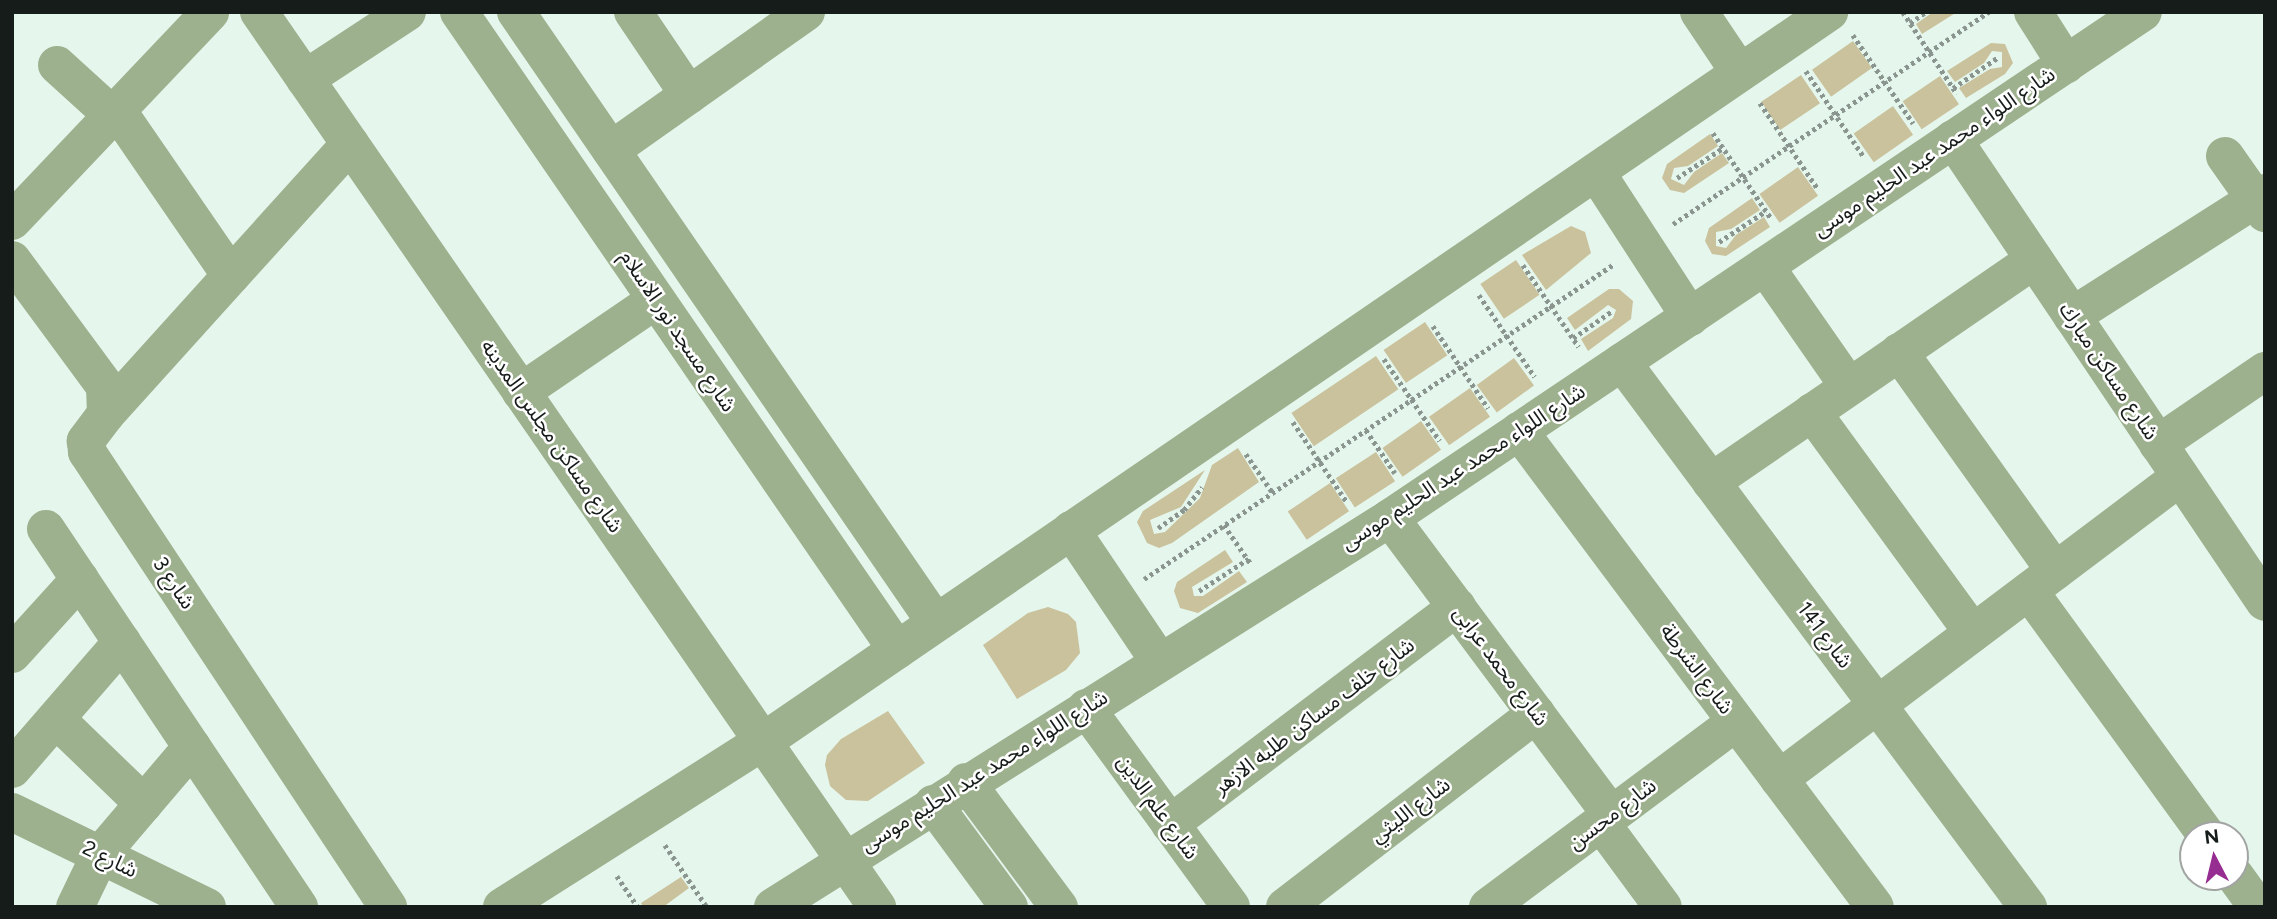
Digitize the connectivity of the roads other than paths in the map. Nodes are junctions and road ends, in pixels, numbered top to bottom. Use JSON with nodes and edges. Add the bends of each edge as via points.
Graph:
{"nodes":[{"id":1,"x":210,"y":12,"type":"edge"},
{"id":2,"x":258,"y":12,"type":"edge"},
{"id":3,"x":407,"y":12,"type":"edge"},
{"id":4,"x":458,"y":12,"type":"edge"},
{"id":5,"x":516,"y":12,"type":"edge"},
{"id":6,"x":633,"y":12,"type":"edge"},
{"id":7,"x":806,"y":12,"type":"edge"},
{"id":8,"x":1699,"y":12,"type":"edge"},
{"id":9,"x":2033,"y":12,"type":"edge"},
{"id":10,"x":2143,"y":12,"type":"edge"},
{"id":11,"x":1840,"y":22,"type":"edge"},
{"id":12,"x":759,"y":26,"type":"edge"},
{"id":13,"x":2066,"y":64,"type":"junction"},
{"id":14,"x":57,"y":65,"type":"dead end"},
{"id":15,"x":1740,"y":73,"type":"junction"},
{"id":16,"x":305,"y":79,"type":"junction"},
{"id":17,"x":689,"y":95,"type":"junction"},
{"id":18,"x":114,"y":113,"type":"junction"},
{"id":19,"x":1954,"y":139,"type":"junction"},
{"id":20,"x":350,"y":144,"type":"junction"},
{"id":21,"x":611,"y":150,"type":"junction"},
{"id":22,"x":2225,"y":156,"type":"dead end"},
{"id":23,"x":1596,"y":172,"type":"junction"},
{"id":24,"x":2261,"y":202,"type":"edge"},
{"id":25,"x":12,"y":221,"type":"edge"},
{"id":26,"x":1778,"y":257,"type":"junction"},
{"id":27,"x":12,"y":260,"type":"edge"},
{"id":28,"x":2034,"y":260,"type":"junction"},
{"id":29,"x":231,"y":276,"type":"junction"},
{"id":30,"x":656,"y":300,"type":"junction"},
{"id":31,"x":2072,"y":316,"type":"junction"},
{"id":32,"x":1690,"y":317,"type":"junction"},
{"id":33,"x":1899,"y":352,"type":"junction"},
{"id":34,"x":1611,"y":370,"type":"junction"},
{"id":35,"x":2265,"y":371,"type":"edge"},
{"id":36,"x":1849,"y":387,"type":"junction"},
{"id":37,"x":521,"y":392,"type":"junction"},
{"id":38,"x":1812,"y":412,"type":"junction"},
{"id":39,"x":106,"y":414,"type":"junction"},
{"id":40,"x":1514,"y":435,"type":"junction"},
{"id":41,"x":2158,"y":444,"type":"junction"},
{"id":42,"x":2180,"y":477,"type":"junction"},
{"id":43,"x":1711,"y":482,"type":"junction"},
{"id":44,"x":1390,"y":517,"type":"junction"},
{"id":45,"x":46,"y":529,"type":"dead end"},
{"id":46,"x":1071,"y":530,"type":"junction"},
{"id":47,"x":80,"y":579,"type":"junction"},
{"id":48,"x":2042,"y":581,"type":"junction"},
{"id":49,"x":2261,"y":588,"type":"edge"},
{"id":50,"x":1457,"y":607,"type":"junction"},
{"id":51,"x":936,"y":623,"type":"junction"},
{"id":52,"x":1973,"y":633,"type":"junction"},
{"id":53,"x":122,"y":642,"type":"junction"},
{"id":54,"x":897,"y":650,"type":"junction"},
{"id":55,"x":12,"y":654,"type":"edge"},
{"id":56,"x":1159,"y":662,"type":"junction"},
{"id":57,"x":1877,"y":705,"type":"junction"},
{"id":58,"x":1086,"y":708,"type":"junction"},
{"id":59,"x":1536,"y":714,"type":"junction"},
{"id":60,"x":56,"y":719,"type":"junction"},
{"id":61,"x":1736,"y":722,"type":"junction"},
{"id":62,"x":764,"y":741,"type":"junction"},
{"id":63,"x":192,"y":747,"type":"junction"},
{"id":64,"x":12,"y":769,"type":"edge"},
{"id":65,"x":1779,"y":779,"type":"junction"},
{"id":66,"x":966,"y":782,"type":"junction"},
{"id":67,"x":144,"y":804,"type":"junction"},
{"id":68,"x":933,"y":804,"type":"junction"},
{"id":69,"x":12,"y":812,"type":"edge"},
{"id":70,"x":1606,"y":819,"type":"junction"},
{"id":71,"x":2197,"y":821,"type":"edge"},
{"id":72,"x":1170,"y":824,"type":"junction"},
{"id":73,"x":100,"y":855,"type":"junction"},
{"id":74,"x":845,"y":859,"type":"junction"},
{"id":75,"x":75,"y":907,"type":"edge"},
{"id":76,"x":207,"y":907,"type":"edge"},
{"id":77,"x":299,"y":907,"type":"edge"},
{"id":78,"x":388,"y":907,"type":"edge"},
{"id":79,"x":502,"y":907,"type":"edge"},
{"id":80,"x":773,"y":907,"type":"edge"},
{"id":81,"x":877,"y":907,"type":"edge"},
{"id":82,"x":1009,"y":907,"type":"edge"},
{"id":83,"x":1059,"y":907,"type":"edge"},
{"id":84,"x":1231,"y":907,"type":"edge"},
{"id":85,"x":1284,"y":907,"type":"edge"},
{"id":86,"x":1488,"y":907,"type":"edge"},
{"id":87,"x":1664,"y":907,"type":"edge"},
{"id":88,"x":1875,"y":907,"type":"edge"},
{"id":89,"x":2028,"y":907,"type":"edge"}],
"edges":[{"from":1,"to":18,"type":"street"},
{"from":2,"to":16,"type":"street","name":"شارع مساكن مجلس المدينه"},
{"from":3,"to":16,"type":"street"},
{"from":4,"to":30,"type":"street","name":"شارع مسجد نور الاسلام"},
{"from":5,"to":21,"type":"street"},
{"from":6,"to":17,"type":"street"},
{"from":7,"to":12,"type":"street"},
{"from":8,"to":15,"type":"street"},
{"from":9,"to":13,"type":"street"},
{"from":10,"to":13,"type":"street","name":"شارع اللواء محمد عبد الحليم موسى"},
{"from":11,"to":15,"type":"street","via":[[1786,42]]},
{"from":12,"to":17,"type":"street"},
{"from":13,"to":19,"type":"street","name":"شارع اللواء محمد عبد الحليم موسى"},
{"from":14,"to":18,"type":"street"},
{"from":15,"to":23,"type":"street"},
{"from":16,"to":20,"type":"street","name":"شارع مساكن مجلس المدينه"},
{"from":17,"to":21,"type":"street"},
{"from":18,"to":25,"type":"street"},
{"from":18,"to":29,"type":"street"},
{"from":19,"to":26,"type":"street","name":"شارع اللواء محمد عبد الحليم موسى"},
{"from":19,"to":28,"type":"street","name":"شارع مساكن مبارك"},
{"from":20,"to":29,"type":"street","name":"شارع 3"},
{"from":20,"to":37,"type":"street","name":"شارع مساكن مجلس المدينه"},
{"from":21,"to":51,"type":"street"},
{"from":22,"to":24,"type":"street"},
{"from":23,"to":32,"type":"street"},
{"from":23,"to":46,"type":"street"},
{"from":24,"to":31,"type":"street"},
{"from":26,"to":32,"type":"street","name":"شارع اللواء محمد عبد الحليم موسى"},
{"from":26,"to":36,"type":"street"},
{"from":27,"to":39,"type":"street","via":[[105,386]]},
{"from":28,"to":31,"type":"street","name":"شارع مساكن مبارك"},
{"from":28,"to":33,"type":"street"},
{"from":29,"to":39,"type":"street","name":"شارع 3"},
{"from":30,"to":37,"type":"street"},
{"from":30,"to":54,"type":"street","name":"شارع مسجد نور الاسلام"},
{"from":31,"to":41,"type":"street","name":"شارع مساكن مبارك"},
{"from":32,"to":34,"type":"street","name":"شارع اللواء محمد عبد الحليم موسى"},
{"from":33,"to":36,"type":"street"},
{"from":33,"to":48,"type":"street"},
{"from":34,"to":40,"type":"street","name":"شارع اللواء محمد عبد الحليم موسى"},
{"from":34,"to":43,"type":"street","name":"شارع 141"},
{"from":35,"to":41,"type":"street"},
{"from":36,"to":38,"type":"street"},
{"from":37,"to":62,"type":"street","name":"شارع مساكن مجلس المدينه"},
{"from":38,"to":43,"type":"street"},
{"from":38,"to":52,"type":"street"},
{"from":39,"to":78,"type":"street","name":"شارع 3","via":[[86,441],[87,452]]},
{"from":40,"to":44,"type":"street","name":"شارع اللواء محمد عبد الحليم موسى"},
{"from":40,"to":61,"type":"street","name":"شارع الشرطة"},
{"from":41,"to":42,"type":"street","name":"شارع مساكن مبارك"},
{"from":42,"to":48,"type":"street"},
{"from":42,"to":49,"type":"street","name":"شارع مساكن مبارك"},
{"from":43,"to":57,"type":"street","name":"شارع 141"},
{"from":44,"to":50,"type":"street","name":"شارع محمد عرابى"},
{"from":44,"to":56,"type":"street","name":"شارع اللواء محمد عبد الحليم موسى"},
{"from":45,"to":47,"type":"street"},
{"from":46,"to":51,"type":"street"},
{"from":46,"to":56,"type":"street"},
{"from":47,"to":53,"type":"street"},
{"from":47,"to":55,"type":"street"},
{"from":48,"to":52,"type":"street"},
{"from":48,"to":71,"type":"street"},
{"from":50,"to":59,"type":"street","name":"شارع محمد عرابى"},
{"from":50,"to":72,"type":"street","name":"شارع خلف مساكن طلبه الازهر"},
{"from":51,"to":54,"type":"street"},
{"from":52,"to":57,"type":"street"},
{"from":53,"to":60,"type":"street"},
{"from":53,"to":63,"type":"street"},
{"from":54,"to":62,"type":"street"},
{"from":56,"to":58,"type":"street","name":"شارع اللواء محمد عبد الحليم موسى"},
{"from":57,"to":65,"type":"street"},
{"from":57,"to":89,"type":"street","name":"شارع 141"},
{"from":58,"to":66,"type":"street","name":"شارع اللواء محمد عبد الحليم موسى"},
{"from":58,"to":72,"type":"street","name":"شارع علم الدين"},
{"from":59,"to":70,"type":"street","name":"شارع محمد عرابى"},
{"from":59,"to":85,"type":"street","name":"شارع الليثي"},
{"from":60,"to":64,"type":"street"},
{"from":60,"to":67,"type":"street"},
{"from":61,"to":65,"type":"street","name":"شارع الشرطة"},
{"from":61,"to":70,"type":"street","name":"شارع محسن"},
{"from":62,"to":74,"type":"street","name":"شارع مساكن مجلس المدينه"},
{"from":62,"to":79,"type":"street"},
{"from":63,"to":67,"type":"street"},
{"from":63,"to":77,"type":"street"},
{"from":65,"to":88,"type":"street","name":"شارع الشرطة"},
{"from":66,"to":68,"type":"street","name":"شارع اللواء محمد عبد الحليم موسى"},
{"from":66,"to":83,"type":"street"},
{"from":67,"to":73,"type":"street"},
{"from":68,"to":74,"type":"street","name":"شارع اللواء محمد عبد الحليم موسى"},
{"from":68,"to":82,"type":"street"},
{"from":69,"to":73,"type":"street","name":"شارع 2"},
{"from":70,"to":86,"type":"street","name":"شارع محسن"},
{"from":70,"to":87,"type":"street","name":"شارع محمد عرابى"},
{"from":72,"to":84,"type":"street","name":"شارع علم الدين"},
{"from":73,"to":75,"type":"street"},
{"from":73,"to":76,"type":"street","name":"شارع 2"},
{"from":74,"to":80,"type":"street","name":"شارع اللواء محمد عبد الحليم موسى"},
{"from":74,"to":81,"type":"street","name":"شارع مساكن مجلس المدينه"}]}
